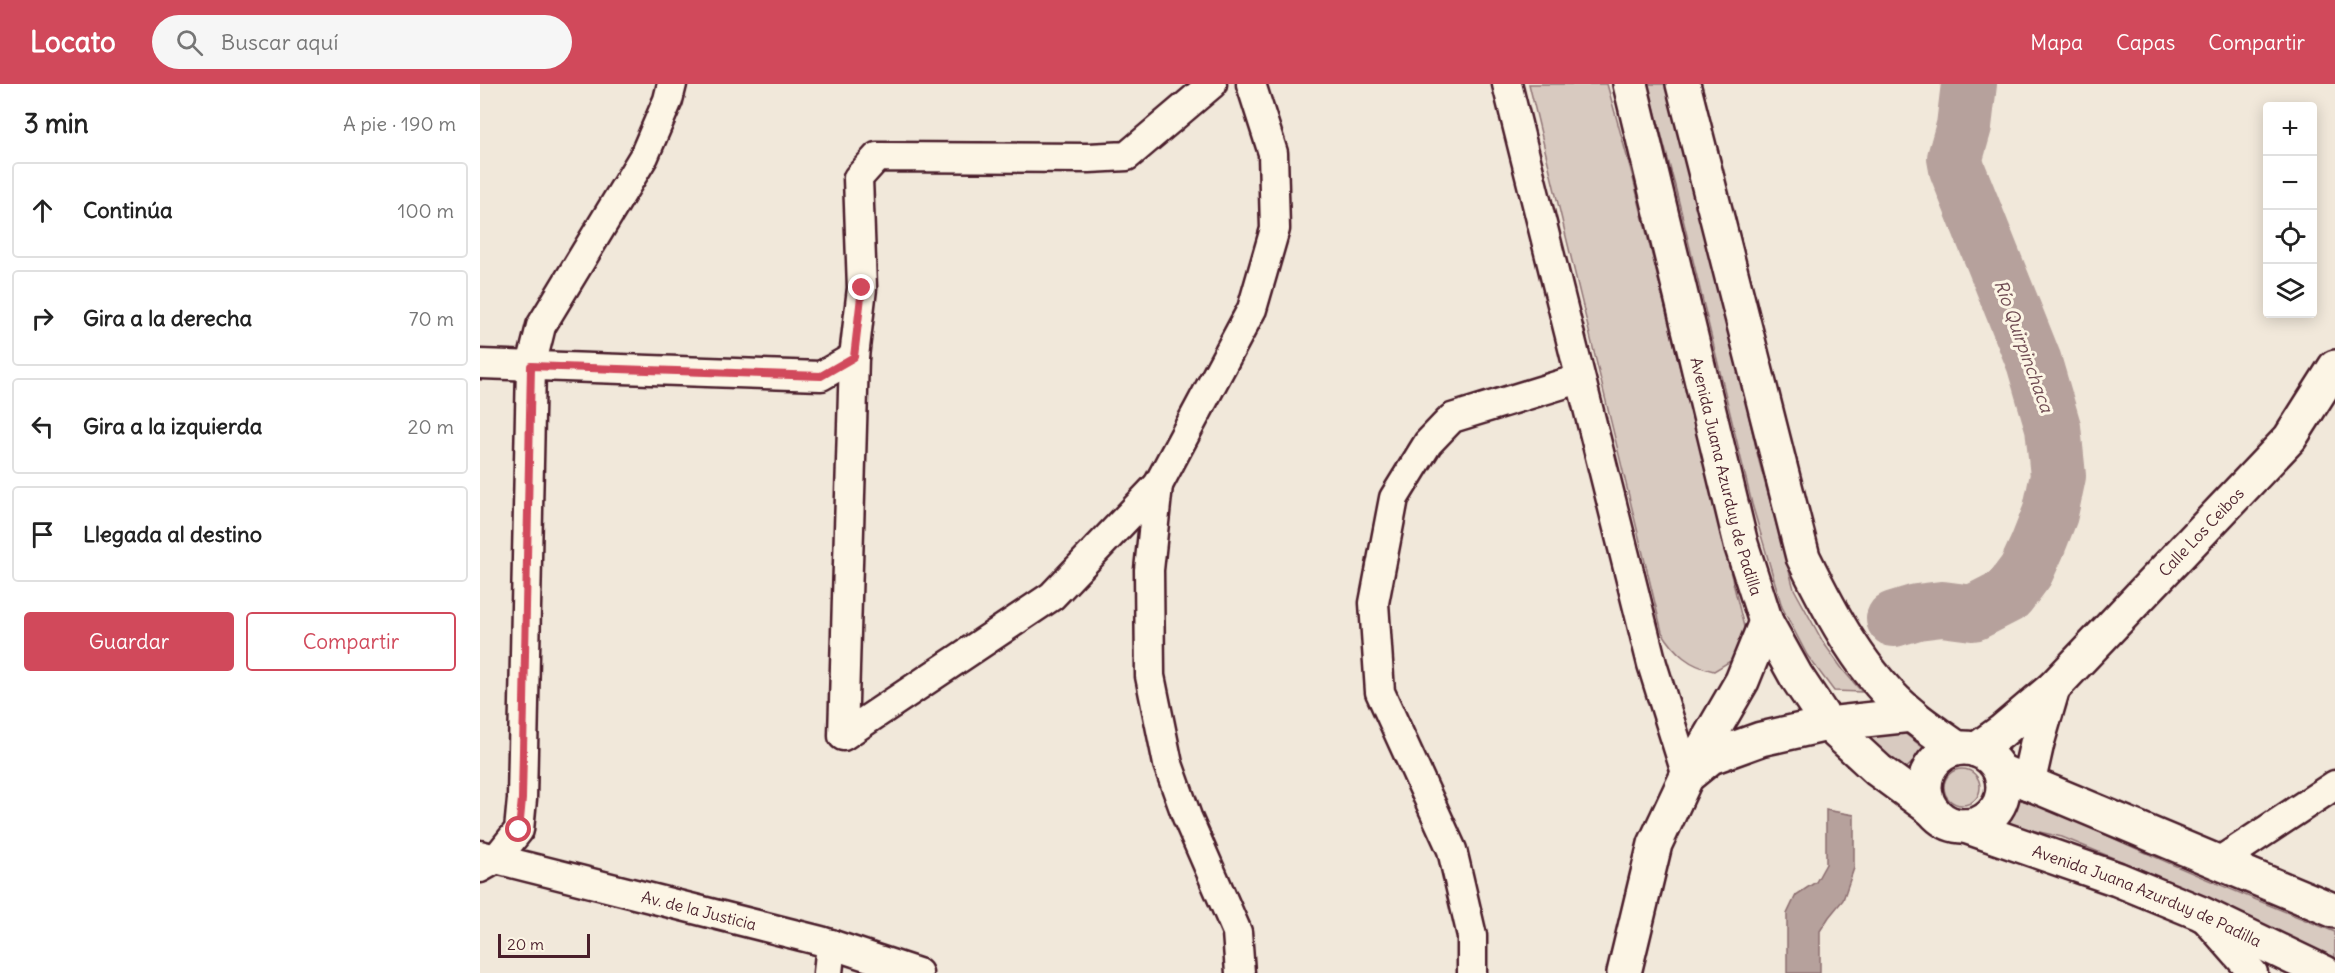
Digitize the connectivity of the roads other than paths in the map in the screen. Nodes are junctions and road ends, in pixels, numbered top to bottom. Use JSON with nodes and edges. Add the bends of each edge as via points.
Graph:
{"nodes":[{"id":1,"x":672,"y":84,"type":"edge"},
{"id":2,"x":1251,"y":84,"type":"edge"},
{"id":3,"x":1507,"y":84,"type":"edge"},
{"id":4,"x":1630,"y":84,"type":"edge"},
{"id":5,"x":1683,"y":84,"type":"edge"},
{"id":6,"x":1198,"y":89,"type":"edge"},
{"id":7,"x":854,"y":357,"type":"junction"},
{"id":8,"x":480,"y":364,"type":"edge"},
{"id":9,"x":531,"y":366,"type":"junction"},
{"id":10,"x":2335,"y":368,"type":"edge"},
{"id":11,"x":1579,"y":379,"type":"junction"},
{"id":12,"x":1158,"y":485,"type":"junction"},
{"id":13,"x":1766,"y":622,"type":"junction"},
{"id":14,"x":2053,"y":688,"type":"junction"},
{"id":15,"x":1911,"y":715,"type":"junction"},
{"id":16,"x":1828,"y":724,"type":"junction"},
{"id":17,"x":1966,"y":749,"type":"junction"},
{"id":18,"x":1687,"y":776,"type":"junction"},
{"id":19,"x":2014,"y":777,"type":"junction"},
{"id":20,"x":2335,"y":785,"type":"edge"},
{"id":21,"x":1931,"y":809,"type":"junction"},
{"id":22,"x":1965,"y":826,"type":"junction"},
{"id":23,"x":485,"y":861,"type":"edge"},
{"id":24,"x":2217,"y":863,"type":"junction"},
{"id":25,"x":2335,"y":911,"type":"edge"},
{"id":26,"x":2200,"y":913,"type":"junction"},
{"id":27,"x":831,"y":944,"type":"junction"},
{"id":28,"x":828,"y":973,"type":"edge"},
{"id":29,"x":918,"y":973,"type":"edge"},
{"id":30,"x":1240,"y":973,"type":"edge"},
{"id":31,"x":1472,"y":973,"type":"edge"},
{"id":32,"x":1624,"y":973,"type":"edge"},
{"id":33,"x":2253,"y":973,"type":"edge"},
{"id":34,"x":2325,"y":973,"type":"edge"}],
"edges":[{"from":1,"to":9,"type":"street","via":[[644,156],[541,326]]},
{"from":2,"to":12,"type":"street","via":[[1273,153],[1275,229],[1252,309]]},
{"from":3,"to":11,"type":"street"},
{"from":4,"to":13,"type":"main road","name":"Avenida Juana Azurduy de Padilla","via":[[1741,544]]},
{"from":5,"to":15,"type":"main road","via":[[1803,557],[1851,647]]},
{"from":6,"to":7,"type":"street","via":[[1127,156],[878,157],[858,178],[862,288]]},
{"from":7,"to":9,"type":"street","via":[[821,376]]},
{"from":7,"to":12,"type":"street","via":[[843,736],[1052,596]]},
{"from":8,"to":9,"type":"street"},
{"from":9,"to":23,"type":"street","via":[[522,799],[519,830]]},
{"from":10,"to":14,"type":"main road","name":"Calle Los Ceibos","via":[[2290,438]]},
{"from":11,"to":18,"type":"street","via":[[1652,664]]},
{"from":11,"to":31,"type":"street","via":[[1452,418],[1428,443],[1394,498],[1374,603],[1380,692],[1452,850],[1472,936]]},
{"from":12,"to":30,"type":"street","via":[[1149,570],[1150,676],[1168,764],[1237,932]]},
{"from":13,"to":16,"type":"main road","name":"Avenida Juana Azurduy de Padilla"},
{"from":13,"to":18,"type":"main road","via":[[1742,681]]},
{"from":14,"to":17,"type":"main road","name":"Calle Los Ceibos","via":[[2001,732]]},
{"from":14,"to":19,"type":"main road","name":"Calle Los Ceibos","via":[[2037,743]]},
{"from":15,"to":16,"type":"main road"},
{"from":15,"to":17,"type":"main road"},
{"from":16,"to":18,"type":"main road","via":[[1761,739],[1711,757]]},
{"from":16,"to":21,"type":"main road","name":"Avenida Juana Azurduy de Padilla","via":[[1878,770]]},
{"from":17,"to":19,"type":"main road","via":[[1992,759]]},
{"from":17,"to":21,"type":"main road","via":[[1944,752],[1927,771],[1925,797]]},
{"from":18,"to":32,"type":"main road","via":[[1655,844]]},
{"from":19,"to":22,"type":"main road","via":[[2003,782],[1998,807],[1989,817]]},
{"from":19,"to":24,"type":"main road"},
{"from":20,"to":24,"type":"street"},
{"from":21,"to":22,"type":"main road","via":[[1940,819]]},
{"from":22,"to":26,"type":"main road","name":"Avenida Juana Azurduy de Padilla","via":[[2117,879]]},
{"from":23,"to":27,"type":"street","name":"Av. de la Justicia"},
{"from":24,"to":25,"type":"main road"},
{"from":26,"to":33,"type":"street"},
{"from":26,"to":34,"type":"main road","name":"Avenida Juana Azurduy de Padilla"},
{"from":27,"to":28,"type":"street"},
{"from":27,"to":29,"type":"street","name":"Av. de la Justicia"}]}
